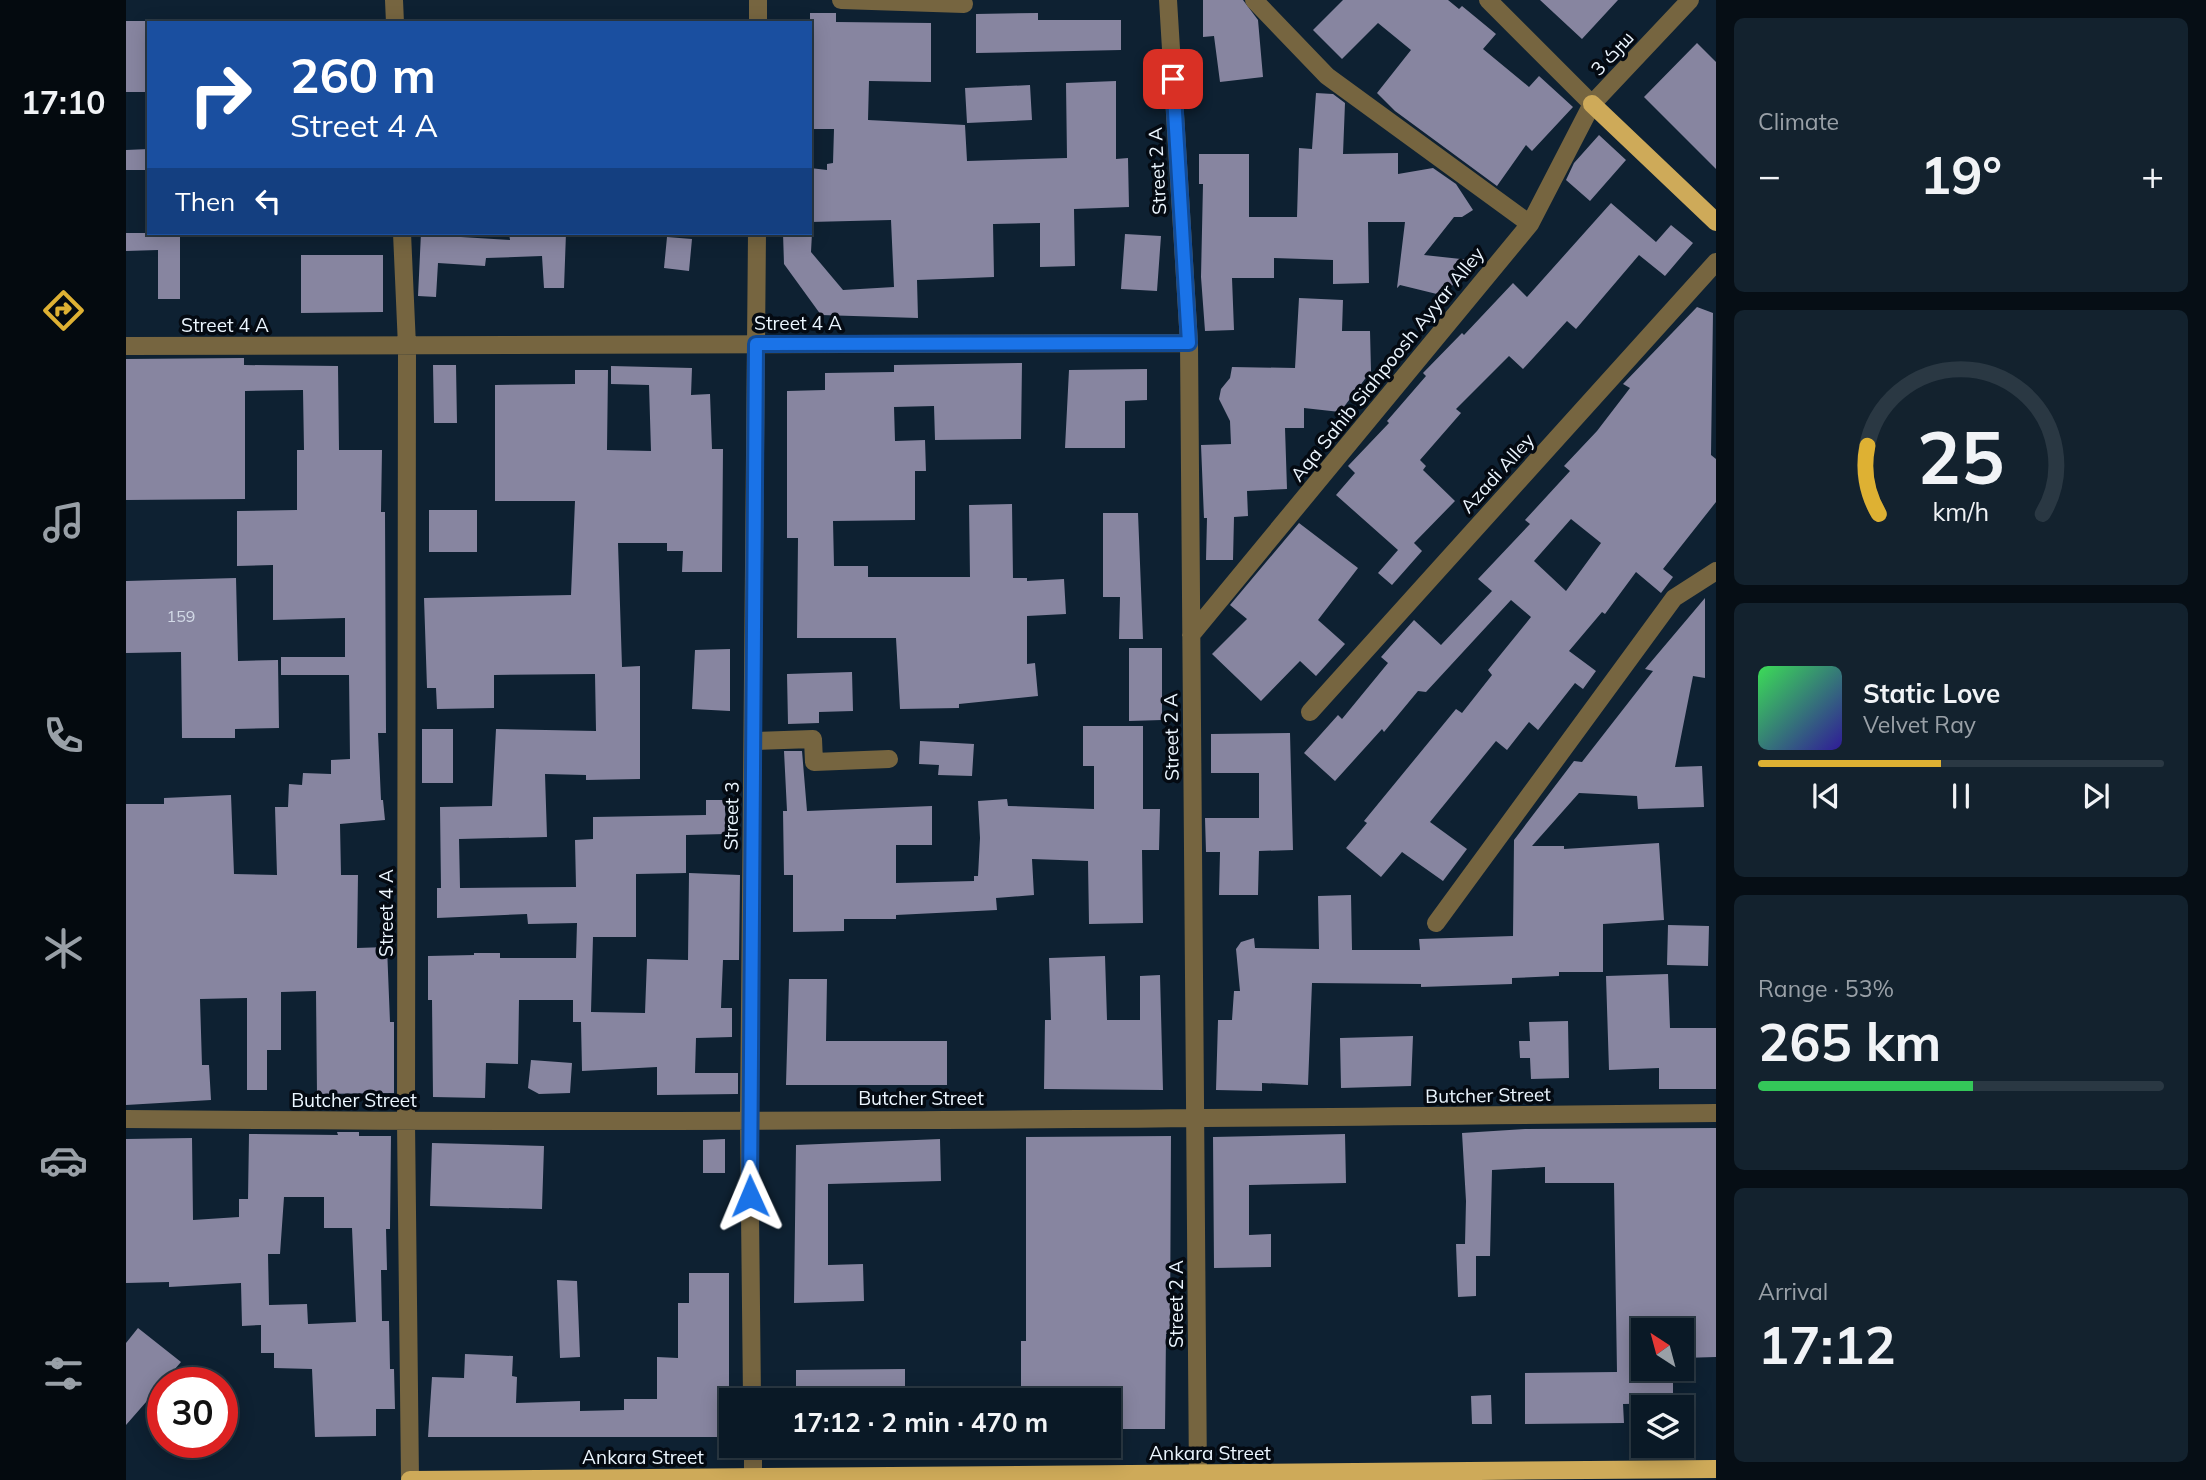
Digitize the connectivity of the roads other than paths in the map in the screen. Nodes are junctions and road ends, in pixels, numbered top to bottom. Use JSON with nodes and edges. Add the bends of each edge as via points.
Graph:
{"nodes":[{"id":1,"x":394,"y":0,"type":"edge"},
{"id":2,"x":758,"y":0,"type":"edge"},
{"id":3,"x":841,"y":0,"type":"edge"},
{"id":4,"x":1168,"y":0,"type":"edge"},
{"id":5,"x":1254,"y":0,"type":"edge"},
{"id":6,"x":1488,"y":0,"type":"edge"},
{"id":7,"x":1690,"y":0,"type":"edge"},
{"id":8,"x":964,"y":4,"type":"dead end"},
{"id":9,"x":395,"y":21,"type":"edge"},
{"id":10,"x":758,"y":21,"type":"edge"},
{"id":11,"x":1592,"y":104,"type":"junction"},
{"id":12,"x":1716,"y":222,"type":"edge"},
{"id":13,"x":1530,"y":224,"type":"junction"},
{"id":14,"x":402,"y":235,"type":"edge"},
{"id":15,"x":757,"y":235,"type":"edge"},
{"id":16,"x":1716,"y":262,"type":"edge"},
{"id":17,"x":1189,"y":343,"type":"junction"},
{"id":18,"x":756,"y":344,"type":"junction"},
{"id":19,"x":407,"y":345,"type":"junction"},
{"id":20,"x":126,"y":346,"type":"edge"},
{"id":21,"x":1716,"y":571,"type":"edge"},
{"id":22,"x":1191,"y":635,"type":"junction"},
{"id":23,"x":1310,"y":712,"type":"dead end"},
{"id":24,"x":753,"y":741,"type":"junction"},
{"id":25,"x":889,"y":759,"type":"dead end"},
{"id":26,"x":1436,"y":923,"type":"dead end"},
{"id":27,"x":1716,"y":1113,"type":"edge"},
{"id":28,"x":126,"y":1119,"type":"edge"},
{"id":29,"x":749,"y":1119,"type":"junction"},
{"id":30,"x":1195,"y":1119,"type":"junction"},
{"id":31,"x":406,"y":1122,"type":"junction"},
{"id":32,"x":752,"y":1388,"type":"edge"},
{"id":33,"x":758,"y":1458,"type":"edge"},
{"id":34,"x":1716,"y":1469,"type":"edge"},
{"id":35,"x":1198,"y":1477,"type":"edge"},
{"id":36,"x":765,"y":1478,"type":"edge"},
{"id":37,"x":410,"y":1480,"type":"edge"}],
"edges":[{"from":1,"to":9,"type":"street"},
{"from":2,"to":10,"type":"street"},
{"from":3,"to":8,"type":"street"},
{"from":4,"to":17,"type":"street","name":"Street 2 A"},
{"from":5,"to":13,"type":"street","via":[[1327,76]]},
{"from":6,"to":11,"type":"street"},
{"from":7,"to":11,"type":"street","name":"سرک 3"},
{"from":11,"to":12,"type":"main road"},
{"from":11,"to":13,"type":"street","name":"Aqa Sahib Siahpoosh Ayyar Alley"},
{"from":13,"to":22,"type":"street","name":"Aqa Sahib Siahpoosh Ayyar Alley"},
{"from":14,"to":19,"type":"street","name":"Street 4 A"},
{"from":15,"to":18,"type":"street","name":"Street 3"},
{"from":16,"to":23,"type":"street","name":"Azadi Alley"},
{"from":17,"to":18,"type":"street","name":"Street 4 A"},
{"from":17,"to":22,"type":"street","name":"Street 2 A"},
{"from":18,"to":19,"type":"street","name":"Street 4 A"},
{"from":18,"to":24,"type":"street","name":"Street 3"},
{"from":19,"to":20,"type":"street","name":"Street 4 A"},
{"from":19,"to":31,"type":"street","name":"Street 4 A"},
{"from":21,"to":26,"type":"street","via":[[1674,598]]},
{"from":22,"to":30,"type":"street","name":"Street 2 A"},
{"from":24,"to":25,"type":"street","via":[[813,739],[814,762]]},
{"from":24,"to":29,"type":"street","name":"Street 3"},
{"from":27,"to":30,"type":"street","name":"Butcher Street"},
{"from":28,"to":31,"type":"street","name":"Butcher Street"},
{"from":29,"to":30,"type":"street","name":"Butcher Street"},
{"from":29,"to":31,"type":"street","name":"Butcher Street"},
{"from":29,"to":32,"type":"street","name":"Street 3"},
{"from":30,"to":35,"type":"street","name":"Street 2 A"},
{"from":31,"to":37,"type":"street","name":"Street 4 A"},
{"from":33,"to":36,"type":"street"},
{"from":34,"to":35,"type":"main road","name":"Ankara Street"},
{"from":35,"to":36,"type":"main road","name":"Ankara Street"},
{"from":36,"to":37,"type":"main road","name":"Ankara Street"}]}
